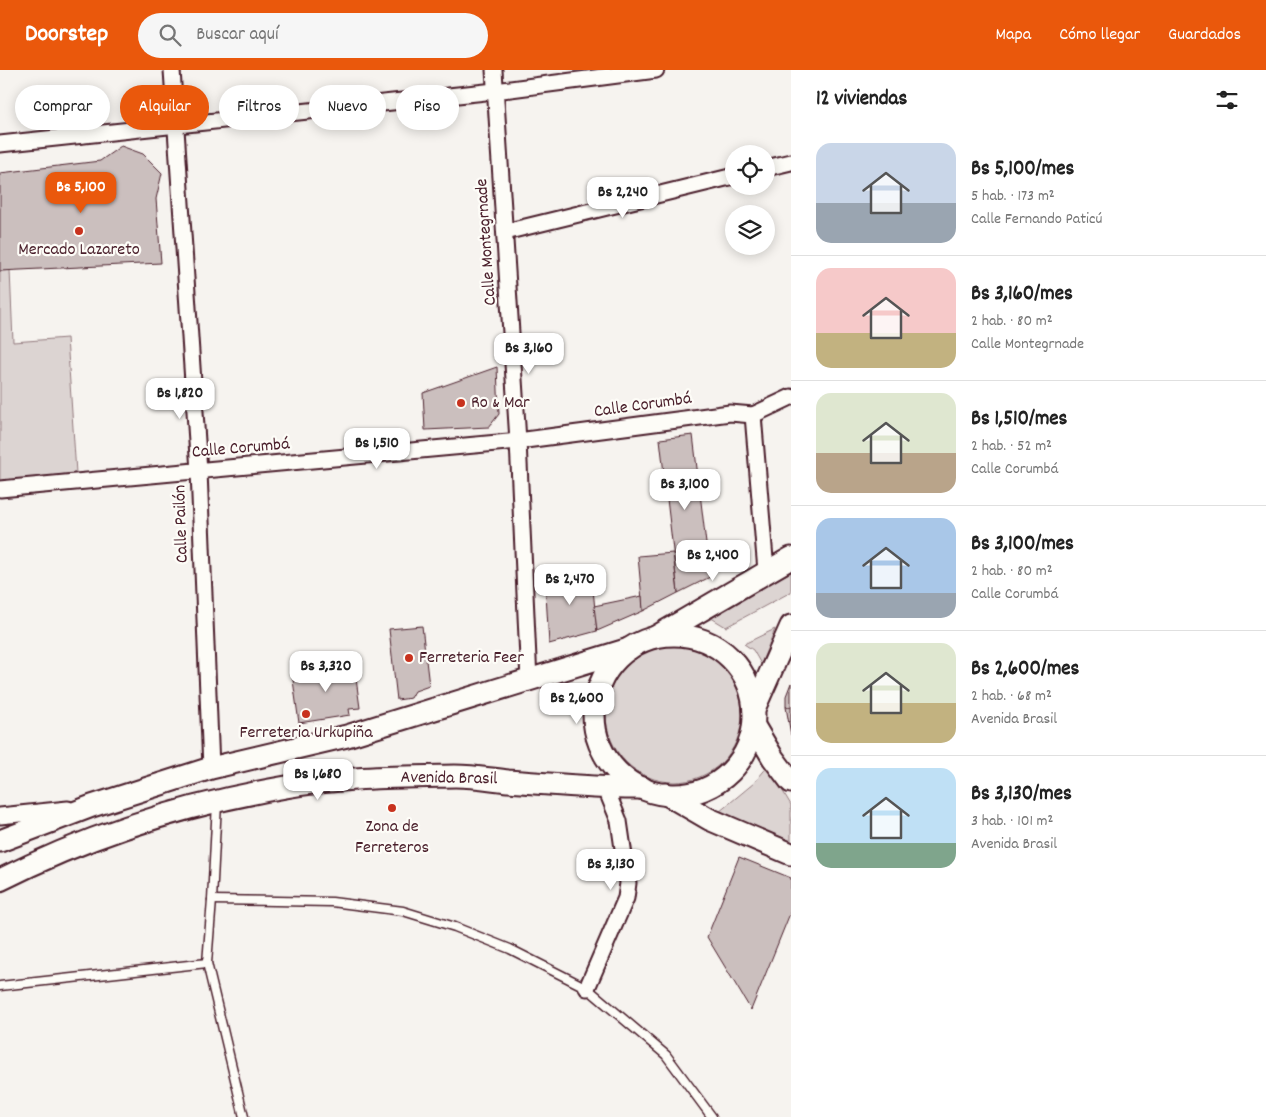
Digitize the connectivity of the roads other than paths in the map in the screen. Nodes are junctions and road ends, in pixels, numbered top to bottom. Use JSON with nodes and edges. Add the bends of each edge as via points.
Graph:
{"nodes":[{"id":1,"x":172,"y":70,"type":"edge"},
{"id":2,"x":494,"y":70,"type":"edge"},
{"id":3,"x":656,"y":70,"type":"edge"},
{"id":4,"x":173,"y":85,"type":"edge"},
{"id":5,"x":496,"y":91,"type":"junction"},
{"id":6,"x":209,"y":122,"type":"edge"},
{"id":7,"x":136,"y":130,"type":"edge"},
{"id":8,"x":175,"y":130,"type":"edge"},
{"id":9,"x":0,"y":144,"type":"edge"},
{"id":10,"x":791,"y":162,"type":"edge"},
{"id":11,"x":775,"y":166,"type":"edge"},
{"id":12,"x":725,"y":178,"type":"edge"},
{"id":13,"x":505,"y":232,"type":"junction"},
{"id":14,"x":791,"y":397,"type":"edge"},
{"id":15,"x":753,"y":415,"type":"junction"},
{"id":16,"x":518,"y":441,"type":"junction"},
{"id":17,"x":198,"y":471,"type":"junction"},
{"id":18,"x":0,"y":489,"type":"edge"},
{"id":19,"x":791,"y":558,"type":"edge"},
{"id":20,"x":766,"y":571,"type":"junction"},
{"id":21,"x":791,"y":626,"type":"edge"},
{"id":22,"x":654,"y":638,"type":"junction"},
{"id":23,"x":628,"y":649,"type":"junction"},
{"id":24,"x":529,"y":681,"type":"junction"},
{"id":25,"x":754,"y":717,"type":"junction"},
{"id":26,"x":211,"y":768,"type":"junction"},
{"id":27,"x":791,"y":782,"type":"edge"},
{"id":28,"x":643,"y":788,"type":"junction"},
{"id":29,"x":606,"y":789,"type":"junction"},
{"id":30,"x":666,"y":794,"type":"junction"},
{"id":31,"x":217,"y":800,"type":"junction"},
{"id":32,"x":92,"y":806,"type":"junction"},
{"id":33,"x":0,"y":816,"type":"edge"},
{"id":34,"x":0,"y":841,"type":"edge"},
{"id":35,"x":791,"y":854,"type":"edge"},
{"id":36,"x":0,"y":880,"type":"edge"},
{"id":37,"x":212,"y":900,"type":"junction"},
{"id":38,"x":206,"y":963,"type":"junction"},
{"id":39,"x":0,"y":986,"type":"edge"},
{"id":40,"x":587,"y":988,"type":"junction"},
{"id":41,"x":244,"y":1117,"type":"edge"},
{"id":42,"x":712,"y":1117,"type":"edge"}],
"edges":[{"from":1,"to":4,"type":"street","name":"Calle Pailón"},
{"from":2,"to":5,"type":"street","name":"Calle Montegrnade"},
{"from":3,"to":5,"type":"street"},
{"from":5,"to":6,"type":"street"},
{"from":5,"to":13,"type":"street","name":"Calle Montegrnade"},
{"from":7,"to":9,"type":"street"},
{"from":8,"to":17,"type":"street","name":"Calle Pailón"},
{"from":10,"to":11,"type":"street"},
{"from":12,"to":13,"type":"street"},
{"from":13,"to":16,"type":"street","name":"Calle Montegrnade"},
{"from":14,"to":15,"type":"street","name":"Calle Corumbá"},
{"from":15,"to":16,"type":"street","name":"Calle Corumbá","via":[[730,413]]},
{"from":15,"to":20,"type":"street"},
{"from":16,"to":17,"type":"street","name":"Calle Corumbá"},
{"from":16,"to":24,"type":"street","name":"Calle Montegrnade"},
{"from":17,"to":18,"type":"street","name":"Calle Corumbá"},
{"from":17,"to":26,"type":"street","name":"Calle Pailón"},
{"from":19,"to":20,"type":"main road"},
{"from":20,"to":22,"type":"main road"},
{"from":21,"to":25,"type":"main road"},
{"from":22,"to":23,"type":"main road"},
{"from":22,"to":25,"type":"main road","via":[[672,635],[691,637],[717,647],[743,673],[751,690]]},
{"from":23,"to":24,"type":"main road"},
{"from":23,"to":28,"type":"main road","via":[[609,668],[600,684],[595,701],[595,728],[609,761],[628,780]]},
{"from":24,"to":26,"type":"main road","via":[[347,736]]},
{"from":25,"to":27,"type":"main road","via":[[772,758]]},
{"from":25,"to":30,"type":"main road","via":[[745,753],[734,768],[720,780],[694,792]]},
{"from":26,"to":32,"type":"main road"},
{"from":28,"to":29,"type":"main road","name":"Avenida Brasil"},
{"from":28,"to":30,"type":"main road"},
{"from":29,"to":31,"type":"main road","name":"Avenida Brasil","via":[[457,776],[370,779],[287,787]]},
{"from":29,"to":40,"type":"street","via":[[619,821],[628,883],[626,898]]},
{"from":30,"to":35,"type":"main road","via":[[709,819]]},
{"from":31,"to":36,"type":"main road","name":"Avenida Brasil","via":[[126,827]]},
{"from":31,"to":37,"type":"lane"},
{"from":32,"to":33,"type":"street"},
{"from":32,"to":34,"type":"main road"},
{"from":37,"to":38,"type":"lane"},
{"from":37,"to":40,"type":"lane","via":[[332,902],[403,911],[456,927],[510,949]]},
{"from":38,"to":39,"type":"lane"},
{"from":38,"to":41,"type":"lane"},
{"from":40,"to":42,"type":"lane","via":[[666,1055]]}]}
